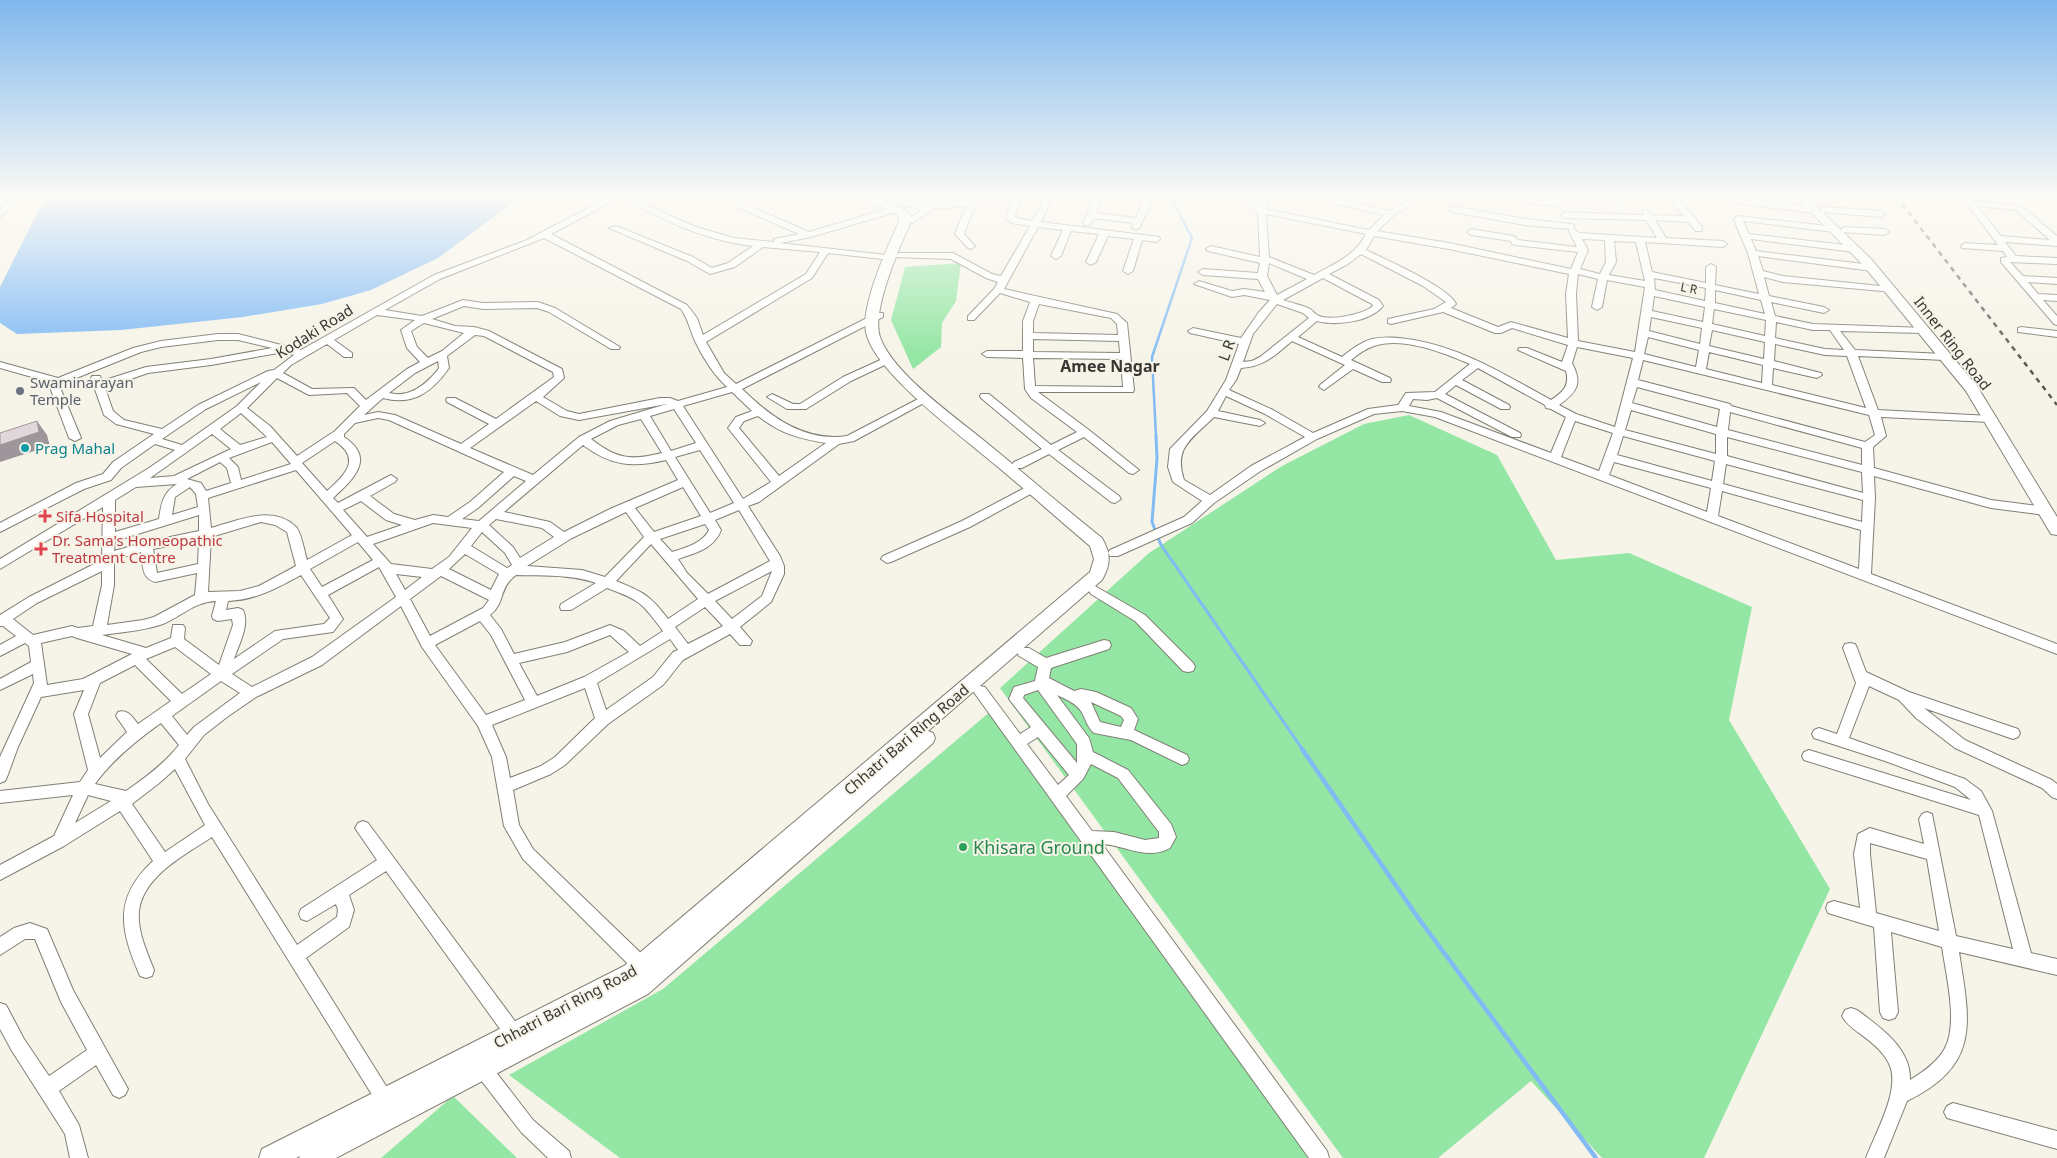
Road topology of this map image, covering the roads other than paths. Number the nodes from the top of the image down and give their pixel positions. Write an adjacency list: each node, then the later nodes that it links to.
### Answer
1 (509, 250): 60 (street, Kodaki Road)
2 (572, 250): 82 (street)
3 (666, 250): 4 (street)
4 (755, 250)
5 (818, 250): 24 (street)
6 (897, 250): 27 (main road)
7 (899, 250): 27 (main road)
8 (1020, 250): 44 (street)
9 (1059, 250): 26 (street)
10 (1097, 250): 32 (street)
11 (1133, 250): 35 (street)
12 (1216, 250): 29 (street)
13 (1264, 250): 29 (street)
14 (1360, 250): 41 (street, L R); 58 (street)
15 (1464, 250): 30 (street, L R)
16 (1515, 250): 30 (street)
17 (1583, 250): 36 (street)
18 (1610, 250): 42 (street)
19 (1642, 250): 39 (street)
20 (1752, 250): 25 (street)
21 (1855, 250): 34 (main road, Inner Ring Road)
22 (1862, 250): 195 (main road, Inner Ring Road)
23 (2007, 250): 28 (street)
24 (825, 251): 27 (street); 82 (street)
25 (1753, 253): 34 (street); 38 (street)
26 (1056, 256)
27 (895, 257): 44 (street); 62 (main road)
28 (2013, 258): 31 (street); 43 (street)
29 (1265, 260): 40 (street); 41 (street)
30 (1516, 260): 36 (street, L R)
31 (2057, 261)
32 (1091, 262)
33 (1712, 267): 47 (street)
34 (1872, 268): 50 (main road, Inner Ring Road)
35 (1128, 271)
36 (1574, 271): 42 (street, L R); 84 (street)
37 (1203, 272): 40 (street)
38 (1759, 273): 50 (street); 51 (street)
39 (1649, 274): 47 (street); 48 (street)
40 (1262, 276): 53 (street)
41 (1318, 276): 53 (street, L R); 64 (street)
42 (1603, 278): 48 (street, L R); 57 (street)
43 (2021, 279): 45 (street); 52 (street)
44 (1003, 280): 49 (street)
45 (2057, 281)
46 (1199, 284): 53 (street)
47 (1712, 286): 51 (street); 56 (street)
48 (1650, 288): 56 (street, L R); 61 (street)
49 (998, 290): 55 (street); 63 (street)
50 (1890, 290): 72 (main road, Inner Ring Road)
51 (1763, 297): 59 (street); 66 (street)
52 (2037, 297): 54 (street); 68 (street)
53 (1273, 298): 64 (street); 83 (street, L R)
54 (2057, 298)
55 (1035, 300): 77 (street); 79 (street)
56 (1710, 305): 66 (street, L R); 69 (street)
57 (1597, 307)
58 (1444, 309): 67 (street); 84 (street)
59 (1824, 310)
60 (373, 312): 65 (street); 80 (street, Kodaki Road)
61 (1647, 313): 69 (street); 75 (street)
62 (876, 317): 98 (main road, Chhatri Bari Ring Road); 117 (street); 168 (main road)
63 (972, 318)
64 (1315, 318): 78 (street)
65 (423, 319): 71 (street); 85 (street); 99 (street)
66 (1771, 319): 70 (street, L R); 81 (street)
67 (1391, 321)
68 (2057, 322)
69 (1708, 326): 81 (street); 86 (street)
70 (1834, 329): 72 (street, L R); 89 (street)
71 (474, 330): 91 (street); 124 (street)
72 (1923, 330): 97 (main road, Inner Ring Road)
73 (2021, 330): 76 (street)
74 (1193, 331): 83 (street)
75 (1643, 333): 86 (street); 96 (street)
76 (2057, 334)
77 (1029, 336): 79 (street); 94 (street)
78 (1291, 337): 100 (street); 104 (street)
79 (1125, 338): 95 (street)
80 (326, 339): 90 (street, Kodaki Road); 93 (street)
81 (1769, 340): 89 (street); 102 (street)
82 (700, 341): 117 (street)
83 (1245, 342): 104 (street, L R)
84 (1573, 343): 96 (street); 106 (street)
85 (615, 347)
86 (1704, 347): 102 (street); 107 (street)
87 (282, 350): 90 (street); 105 (street); 114 (street)
88 (1523, 350): 106 (street)
89 (1851, 352): 97 (street); 137 (street)
90 (302, 354): 108 (street, Kodaki Road)
91 (442, 354): 99 (street); 120 (street)
92 (986, 354): 94 (street)
93 (348, 355)
94 (1028, 355): 95 (street); 118 (street)
95 (1126, 356): 118 (street)
96 (1639, 356): 107 (street); 113 (street)
97 (1945, 357): 140 (main road, Inner Ring Road)
98 (888, 360): 121 (street); 125 (main road, Chhatri Bari Ring Road)
99 (426, 362): 120 (street)
100 (1347, 363): 101 (street); 110 (street); 115 (street)
101 (1477, 363): 112 (street); 130 (street)
102 (1768, 363): 109 (street); 116 (street)
103 (0, 365): 111 (street)
104 (1236, 365): 119 (street, L R)
105 (92, 368): 111 (street); 114 (street)
106 (1570, 369): 130 (street)
107 (1701, 371): 116 (street)
108 (278, 372): 129 (street); 133 (street, Kodaki Road); 150 (street)
109 (1817, 375)
110 (1386, 380)
111 (60, 381): 152 (street)
112 (1456, 381): 123 (street); 132 (street)
113 (1632, 382): 128 (street); 131 (street)
114 (99, 386): 150 (street)
115 (1324, 387)
116 (1767, 387): 137 (street)
117 (735, 389): 127 (street); 135 (street)
118 (1030, 389): 146 (street)
119 (1223, 391): 136 (street, L R); 151 (street)
120 (381, 394): 129 (street)
121 (772, 396)
122 (984, 396): 161 (street)
123 (1438, 396): 134 (street); 149 (street)
124 (536, 397): 127 (street); 142 (street)
125 (926, 399): 155 (street); 183 (main road, Chhatri Bari Ring Road)
126 (451, 400): 142 (street)
127 (678, 405): 138 (street); 156 (street)
128 (1626, 405): 145 (street); 147 (street)
129 (366, 406): 141 (street)
130 (1550, 406): 139 (street)
131 (1726, 406): 147 (street); 157 (street)
132 (1505, 407)
133 (241, 408): 144 (street, Kodaki Road); 153 (street)
134 (1402, 408): 151 (street); 166 (street)
135 (760, 412): 155 (street); 179 (street)
136 (1212, 413): 143 (street); 190 (street, L R)
137 (1875, 413): 140 (street); 157 (street)
138 (643, 414): 154 (street); 162 (street)
139 (1572, 416): 145 (street); 166 (street)
140 (1990, 419): 195 (main road, Inner Ring Road)
141 (353, 420): 148 (street); 158 (street)
142 (497, 424): 158 (street)
143 (1260, 424)
144 (212, 428): 159 (street, Kodaki Road); 160 (street)
145 (1618, 431): 164 (street); 165 (street)
146 (1085, 432): 161 (street); 169 (street)
147 (1722, 432): 165 (street); 170 (street)
148 (338, 434): 167 (street); 186 (street)
149 (1516, 435)
150 (157, 437): 159 (street); 172 (street)
151 (1313, 437): 190 (street)
152 (75, 438)
153 (275, 438): 160 (street); 167 (street)
154 (583, 439): 162 (street); 176 (street)
155 (836, 441): 179 (street)
156 (703, 445): 162 (street); 191 (street)
157 (1867, 446): 170 (street)
158 (462, 448): 171 (street)
159 (183, 449): 182 (street, Kodaki Road)
160 (238, 449): 163 (street)
161 (1049, 449): 168 (street); 189 (street)
162 (668, 455): 177 (street)
163 (222, 457): 175 (street); 180 (street)
164 (1611, 457): 173 (street); 181 (street)
165 (1721, 457): 181 (street); 188 (street)
166 (1554, 459): 173 (street)
167 (297, 463): 180 (street); 186 (street)
168 (1018, 465): 213 (main road)
169 (1133, 470)
170 (1868, 470): 188 (street); 195 (street)
171 (512, 471): 176 (street); 200 (street)
172 (108, 477): 182 (street); 203 (street)
173 (1603, 477): 198 (street)
174 (391, 478): 184 (street)
175 (176, 480): 178 (street); 182 (street)
176 (533, 480): 196 (street)
177 (686, 482): 192 (street); 197 (street)
178 (190, 483): 185 (street); 199 (street)
179 (778, 483): 191 (street)
180 (237, 485): 185 (street)
181 (1717, 485): 198 (street); 204 (street)
182 (128, 486): 187 (street, Kodaki Road)
183 (1032, 488): 215 (street); 310 (main road, Chhatri Bari Ring Road)
184 (361, 495): 193 (street); 201 (street)
185 (203, 496): 194 (street)
186 (326, 497): 193 (street)
187 (109, 498): 207 (street); 218 (street, Kodaki Road)
188 (1869, 498): 204 (street)
189 (1115, 500)
190 (1210, 500): 213 (street)
191 (741, 505): 197 (street); 217 (street)
192 (628, 506): 208 (street); 209 (street)
193 (336, 509): 210 (street)
194 (204, 510): 199 (street); 206 (street)
195 (2051, 511): 205 (main road, Inner Ring Road)
196 (493, 514): 202 (street); 208 (street)
197 (709, 518): 209 (street); 214 (street)
198 (1712, 518): 224 (street)
199 (165, 521): 207 (street)
200 (450, 521): 201 (street); 202 (street)
201 (414, 524): 210 (street)
202 (481, 525): 212 (street); 222 (street)
203 (0, 528)
204 (1868, 528): 224 (street)
205 (2057, 530)
206 (206, 534): 211 (street); 220 (street); 221 (street)
207 (110, 538): 216 (street)
208 (563, 538): 222 (street)
209 (651, 538): 214 (street); 225 (street)
210 (362, 540): 219 (street); 221 (street)
211 (146, 546): 216 (street); 220 (street)
212 (464, 548): 222 (street); 223 (street)
213 (1114, 553): 226 (main road, Chhatri Bari Ring Road)
214 (670, 556): 232 (street)
215 (888, 559)
216 (107, 563): 235 (street); 238 (street)
217 (777, 563): 232 (street); 236 (street)
218 (0, 565)
219 (384, 565): 223 (street); 227 (street); 231 (street)
220 (204, 567): 228 (street)
221 (303, 568): 227 (street); 229 (street)
222 (514, 570): 225 (street); 230 (street)
223 (437, 572): 230 (street); 231 (street)
224 (1865, 576): 245 (street)
225 (607, 582): 233 (street); 237 (street)
226 (1094, 590): 248 (main road, Chhatri Bari Ring Road); 254 (street)
227 (320, 594): 255 (street)
228 (201, 597): 229 (street); 238 (street)
229 (223, 597): 255 (street)
230 (496, 598): 234 (street)
231 (402, 599): 242 (street); 263 (street)
232 (705, 601): 236 (street); 237 (street)
233 (566, 607)
234 (483, 614): 242 (street); 251 (street)
235 (0, 621): 240 (street)
236 (731, 627): 241 (street); 247 (street)
237 (669, 629): 247 (street); 249 (street)
238 (99, 630): 239 (street)
239 (77, 633): 240 (street); 250 (street)
240 (29, 639): 246 (street); 253 (street)
241 (744, 641)
242 (427, 643): 271 (street)
243 (1104, 645): 252 (street)
244 (1850, 648): 256 (street)
245 (2057, 649)
246 (0, 651)
247 (686, 651): 270 (street)
248 (1024, 652): 252 (street); 261 (main road, Chhatri Bari Ring Road)
249 (639, 653): 251 (street); 258 (street)
250 (141, 656): 255 (street); 257 (street); 267 (street)
251 (510, 660): 266 (street)
252 (1044, 664): 259 (street)
253 (38, 665): 260 (street); 262 (street)
254 (1188, 666)
255 (222, 676): 263 (street); 267 (street)
256 (1862, 676): 265 (street); 277 (street)
257 (95, 680): 262 (street); 283 (street)
258 (589, 681): 266 (street); 270 (street)
259 (1042, 682): 264 (street); 272 (street); 280 (street)
260 (0, 685)
261 (980, 691): 278 (street); 318 (main road, Chhatri Bari Ring Road)
262 (37, 692): 285 (street)
263 (250, 693): 279 (street)
264 (1074, 696): 275 (street); 275 (street)
265 (1904, 696): 274 (street); 288 (street)
266 (533, 702): 271 (street)
267 (182, 703): 269 (street)
268 (123, 716): 273 (street)
269 (163, 716): 273 (street); 279 (street)
270 (603, 720): 286 (street)
271 (483, 722): 286 (street)
272 (1041, 728): 278 (street); 284 (street)
273 (136, 733): 283 (street)
274 (2013, 733)
275 (1126, 734): 282 (street)
276 (1819, 734): 277 (street)
277 (1841, 740): 292 (street)
278 (1018, 742): 289 (street)
279 (182, 751): 291 (street); 294 (street)
280 (1086, 755): 284 (street); 296 (street)
281 (1809, 756): 292 (street)
282 (1182, 759)
283 (96, 771): 287 (street)
284 (1078, 775): 289 (street)
285 (0, 777)
286 (504, 787): 310 (street)
287 (84, 788): 290 (street); 291 (street); 297 (street)
288 (2057, 793)
289 (1058, 795): 296 (street)
290 (0, 797)
291 (125, 800): 297 (street); 300 (street)
292 (1985, 811): 309 (street)
293 (1927, 819): 298 (street)
294 (214, 827): 300 (street); 308 (street)
295 (363, 828): 299 (street)
296 (1089, 838): 329 (street)
297 (59, 841): 301 (street)
298 (1933, 854): 305 (street); 306 (street)
299 (388, 861): 302 (street); 316 (street)
300 (164, 862): 312 (street)
301 (0, 873)
302 (339, 893): 304 (street); 308 (street)
303 (1834, 908): 305 (street)
304 (308, 914)
305 (1875, 920): 306 (street); 314 (street)
306 (1950, 942): 309 (street); 321 (street)
307 (0, 947): 317 (street)
308 (296, 956): 322 (street)
309 (2024, 960): 311 (street)
310 (641, 965): 316 (main road, Chhatri Bari Ring Road)
311 (2057, 967)
312 (146, 970)
313 (0, 1011): 319 (street)
314 (1890, 1012)
315 (1851, 1016): 321 (street)
316 (514, 1034): 322 (main road, Chhatri Bari Ring Road)
317 (99, 1052): 319 (street); 320 (street)
318 (483, 1069): 327 (main road, Chhatri Bari Ring Road); 328 (street)
319 (47, 1088): 325 (street)
320 (120, 1090)
321 (1899, 1095): 330 (street)
322 (385, 1100): 326 (main road, Chhatri Bari Ring Road)
323 (1953, 1112): 324 (street)
324 (2057, 1140)
325 (79, 1158)
326 (270, 1158)
327 (311, 1158)
328 (562, 1158)
329 (1320, 1158)
330 (1875, 1158)

